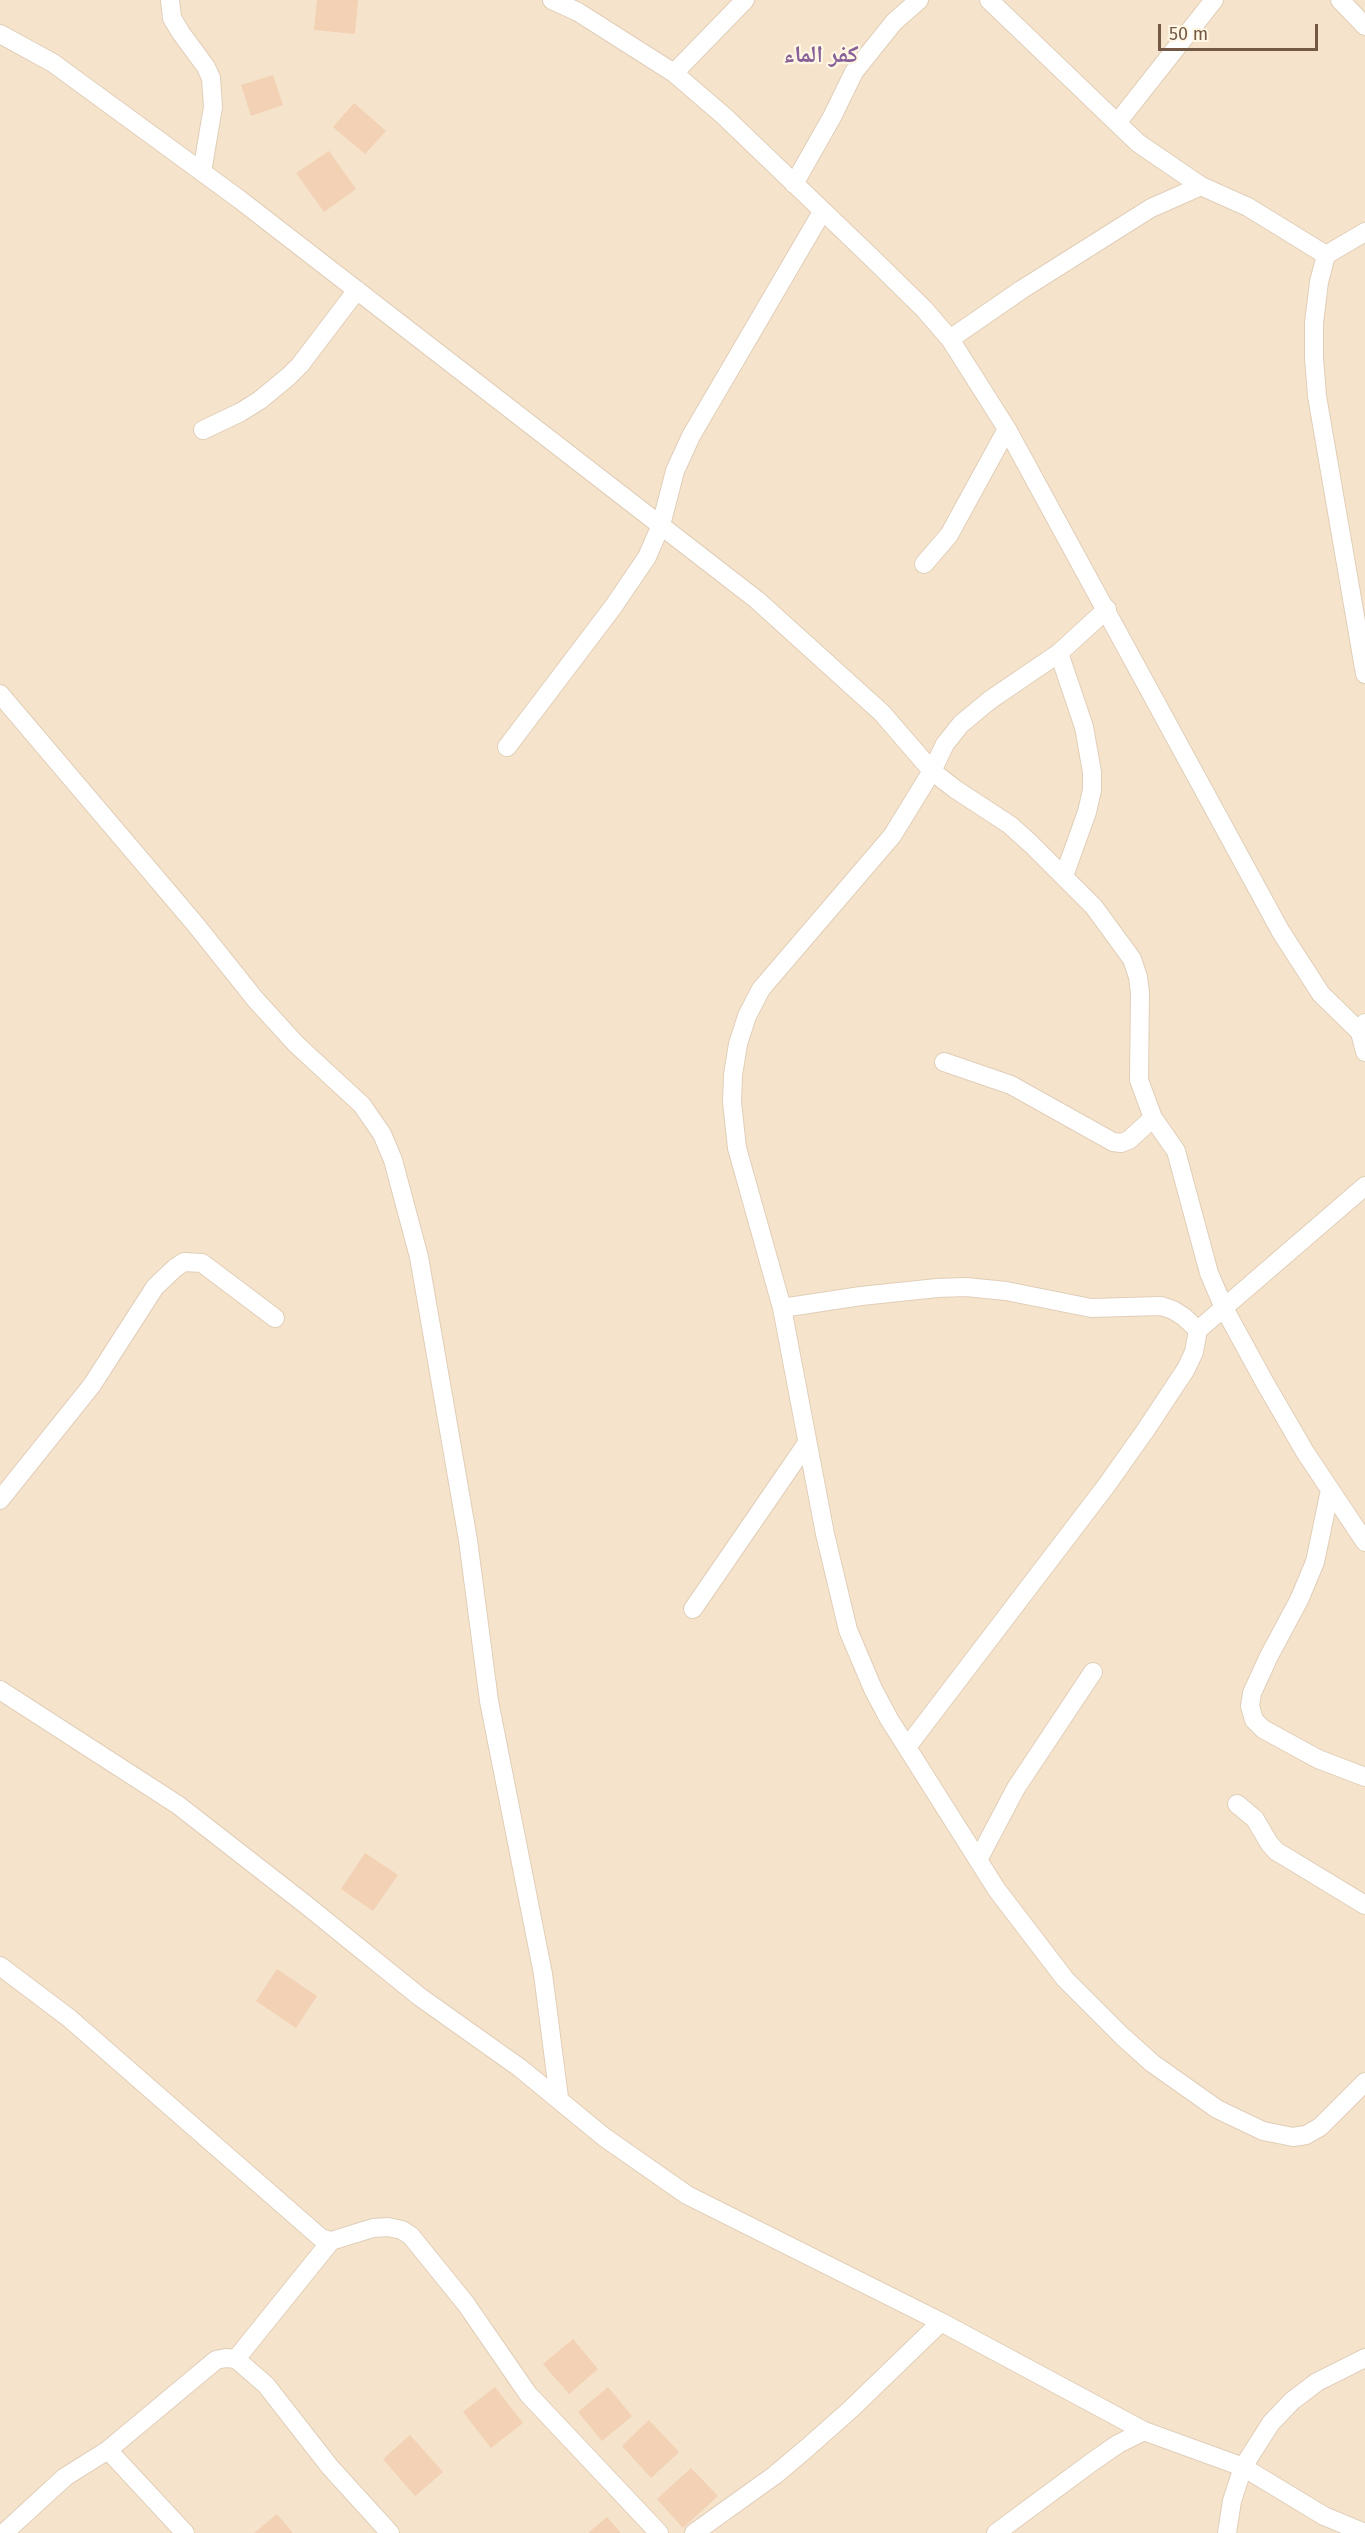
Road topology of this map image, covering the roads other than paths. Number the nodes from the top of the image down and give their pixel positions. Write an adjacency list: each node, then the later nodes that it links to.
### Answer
1 (170, 0): 12 (street)
2 (552, 0): 10 (street)
3 (745, 0): 10 (street)
4 (919, 0): 13 (street)
5 (989, 0): 11 (street)
6 (1214, 0): 11 (street)
7 (1340, 0): 8 (street)
8 (1365, 26)
9 (0, 34): 12 (street)
10 (674, 73): 13 (street)
11 (1117, 123): 14 (street)
12 (202, 172): 18 (street)
13 (794, 184): 15 (street)
14 (1201, 186): 17 (street); 19 (street)
15 (822, 212): 19 (street); 22 (street)
16 (1365, 232): 17 (street)
17 (1326, 255): 26 (street)
18 (357, 290): 20 (street); 22 (street)
19 (950, 339): 21 (street)
20 (203, 429)
21 (1007, 429): 23 (street); 24 (street)
22 (661, 525): 28 (street); 29 (street)
23 (924, 564)
24 (1107, 609): 25 (street); 31 (street)
25 (1059, 653): 29 (street); 30 (street)
26 (1365, 674)
27 (0, 694): 54 (street)
28 (507, 747)
29 (933, 771): 30 (street); 36 (street)
30 (1064, 876): 34 (street)
31 (1362, 1027): 32 (street)
32 (1365, 1052)
33 (944, 1062): 34 (street)
34 (1153, 1118): 37 (street)
35 (1365, 1186): 37 (street)
36 (782, 1308): 39 (street); 40 (street)
37 (1224, 1308): 39 (street); 41 (street)
38 (275, 1318): 42 (street)
39 (1198, 1330): 47 (street)
40 (807, 1443): 44 (street); 47 (street)
41 (1330, 1490): 43 (street); 48 (street)
42 (0, 1500)
43 (1365, 1542)
44 (693, 1609)
45 (1093, 1672): 50 (street)
46 (0, 1690): 54 (street)
47 (907, 1747): 50 (street)
48 (1365, 1777)
49 (1237, 1804): 51 (street)
50 (978, 1860): 53 (street)
51 (1365, 1905)
52 (0, 1966): 55 (street)
53 (1365, 2082)
54 (559, 2098): 56 (street)
55 (331, 2241): 58 (street); 65 (street)
56 (941, 2322): 59 (street); 66 (street)
57 (1365, 2358): 61 (street)
58 (236, 2359): 60 (street); 64 (street)
59 (1144, 2431): 61 (street); 67 (street)
60 (108, 2450): 62 (street); 63 (street)
61 (1243, 2467): 68 (street); 69 (street)
62 (4, 2533)
63 (185, 2533)
64 (390, 2533)
65 (659, 2533)
66 (694, 2533)
67 (996, 2533)
68 (1227, 2533)
69 (1365, 2533)

